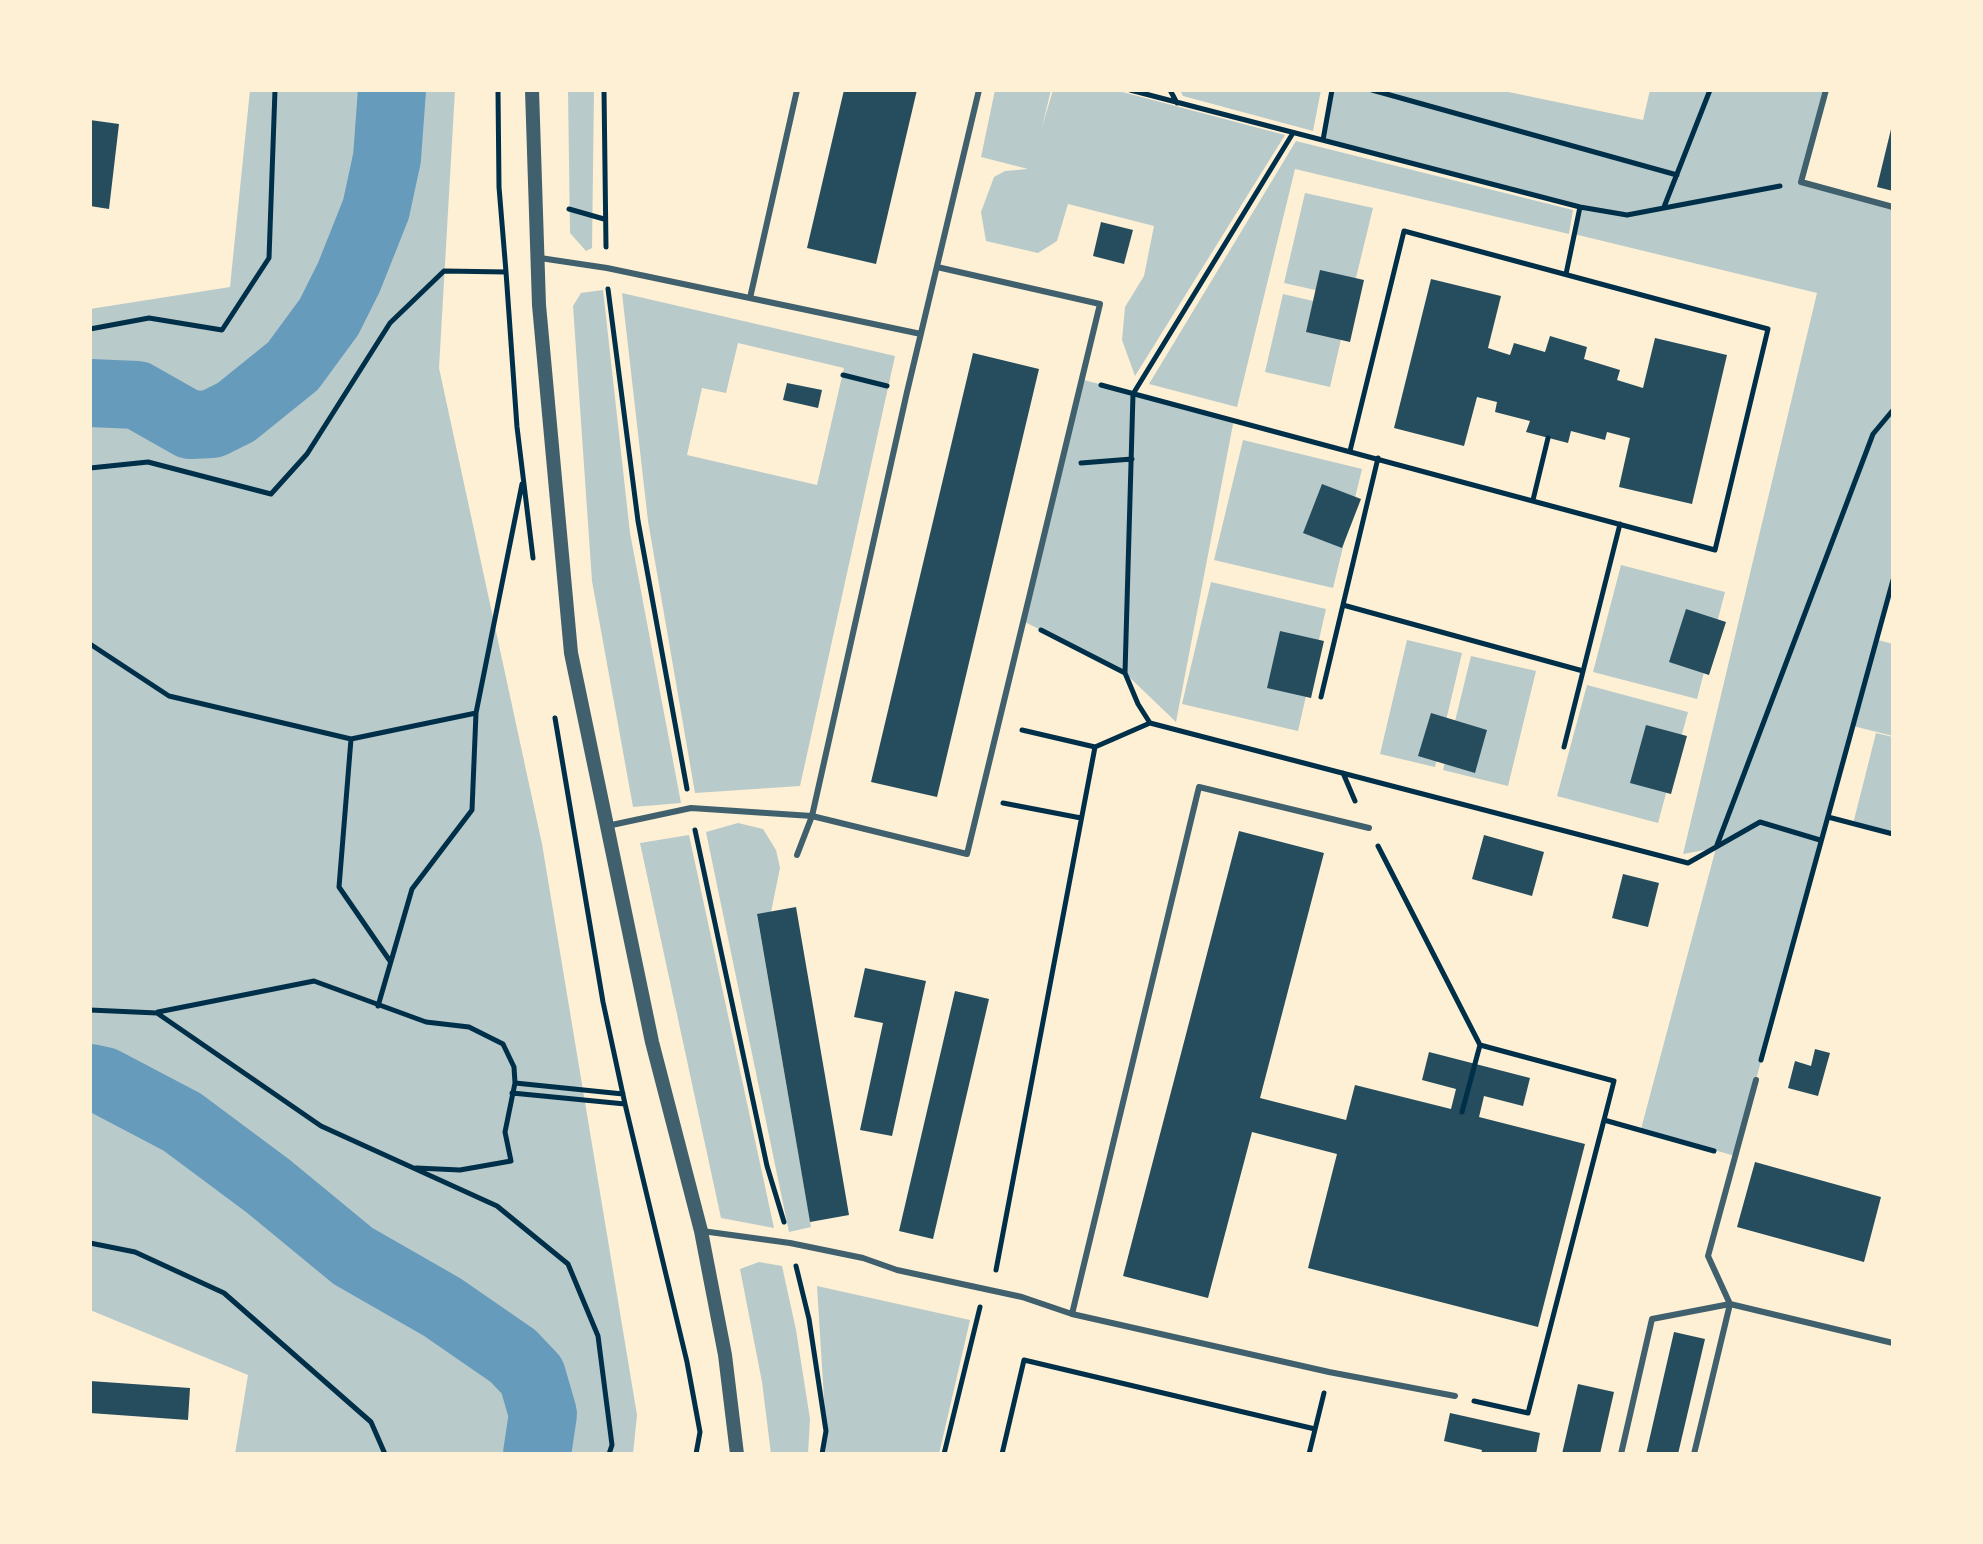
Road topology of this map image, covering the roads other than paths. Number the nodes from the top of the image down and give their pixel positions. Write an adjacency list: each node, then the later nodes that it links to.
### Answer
1 (532, 90): 6 (street)
2 (797, 90): 8 (lane)
3 (979, 90): 7 (lane)
4 (1826, 90): 5 (lane)
5 (1893, 207)
6 (539, 258): 8 (lane); 11 (street)
7 (937, 267): 9 (lane); 10 (lane)
8 (750, 298): 9 (lane)
9 (921, 334): 10 (lane)
10 (812, 816): 11 (lane); 13 (lane)
11 (607, 826): 15 (street)
12 (1369, 828): 17 (lane)
13 (797, 855)
14 (1756, 1080): 16 (lane)
15 (701, 1231): 17 (lane); 20 (street)
16 (1730, 1304): 18 (lane); 21 (lane); 22 (lane)
17 (1072, 1314): 19 (lane)
18 (1893, 1343)
19 (1455, 1396)
20 (737, 1454)
21 (1621, 1454)
22 (1694, 1454)

